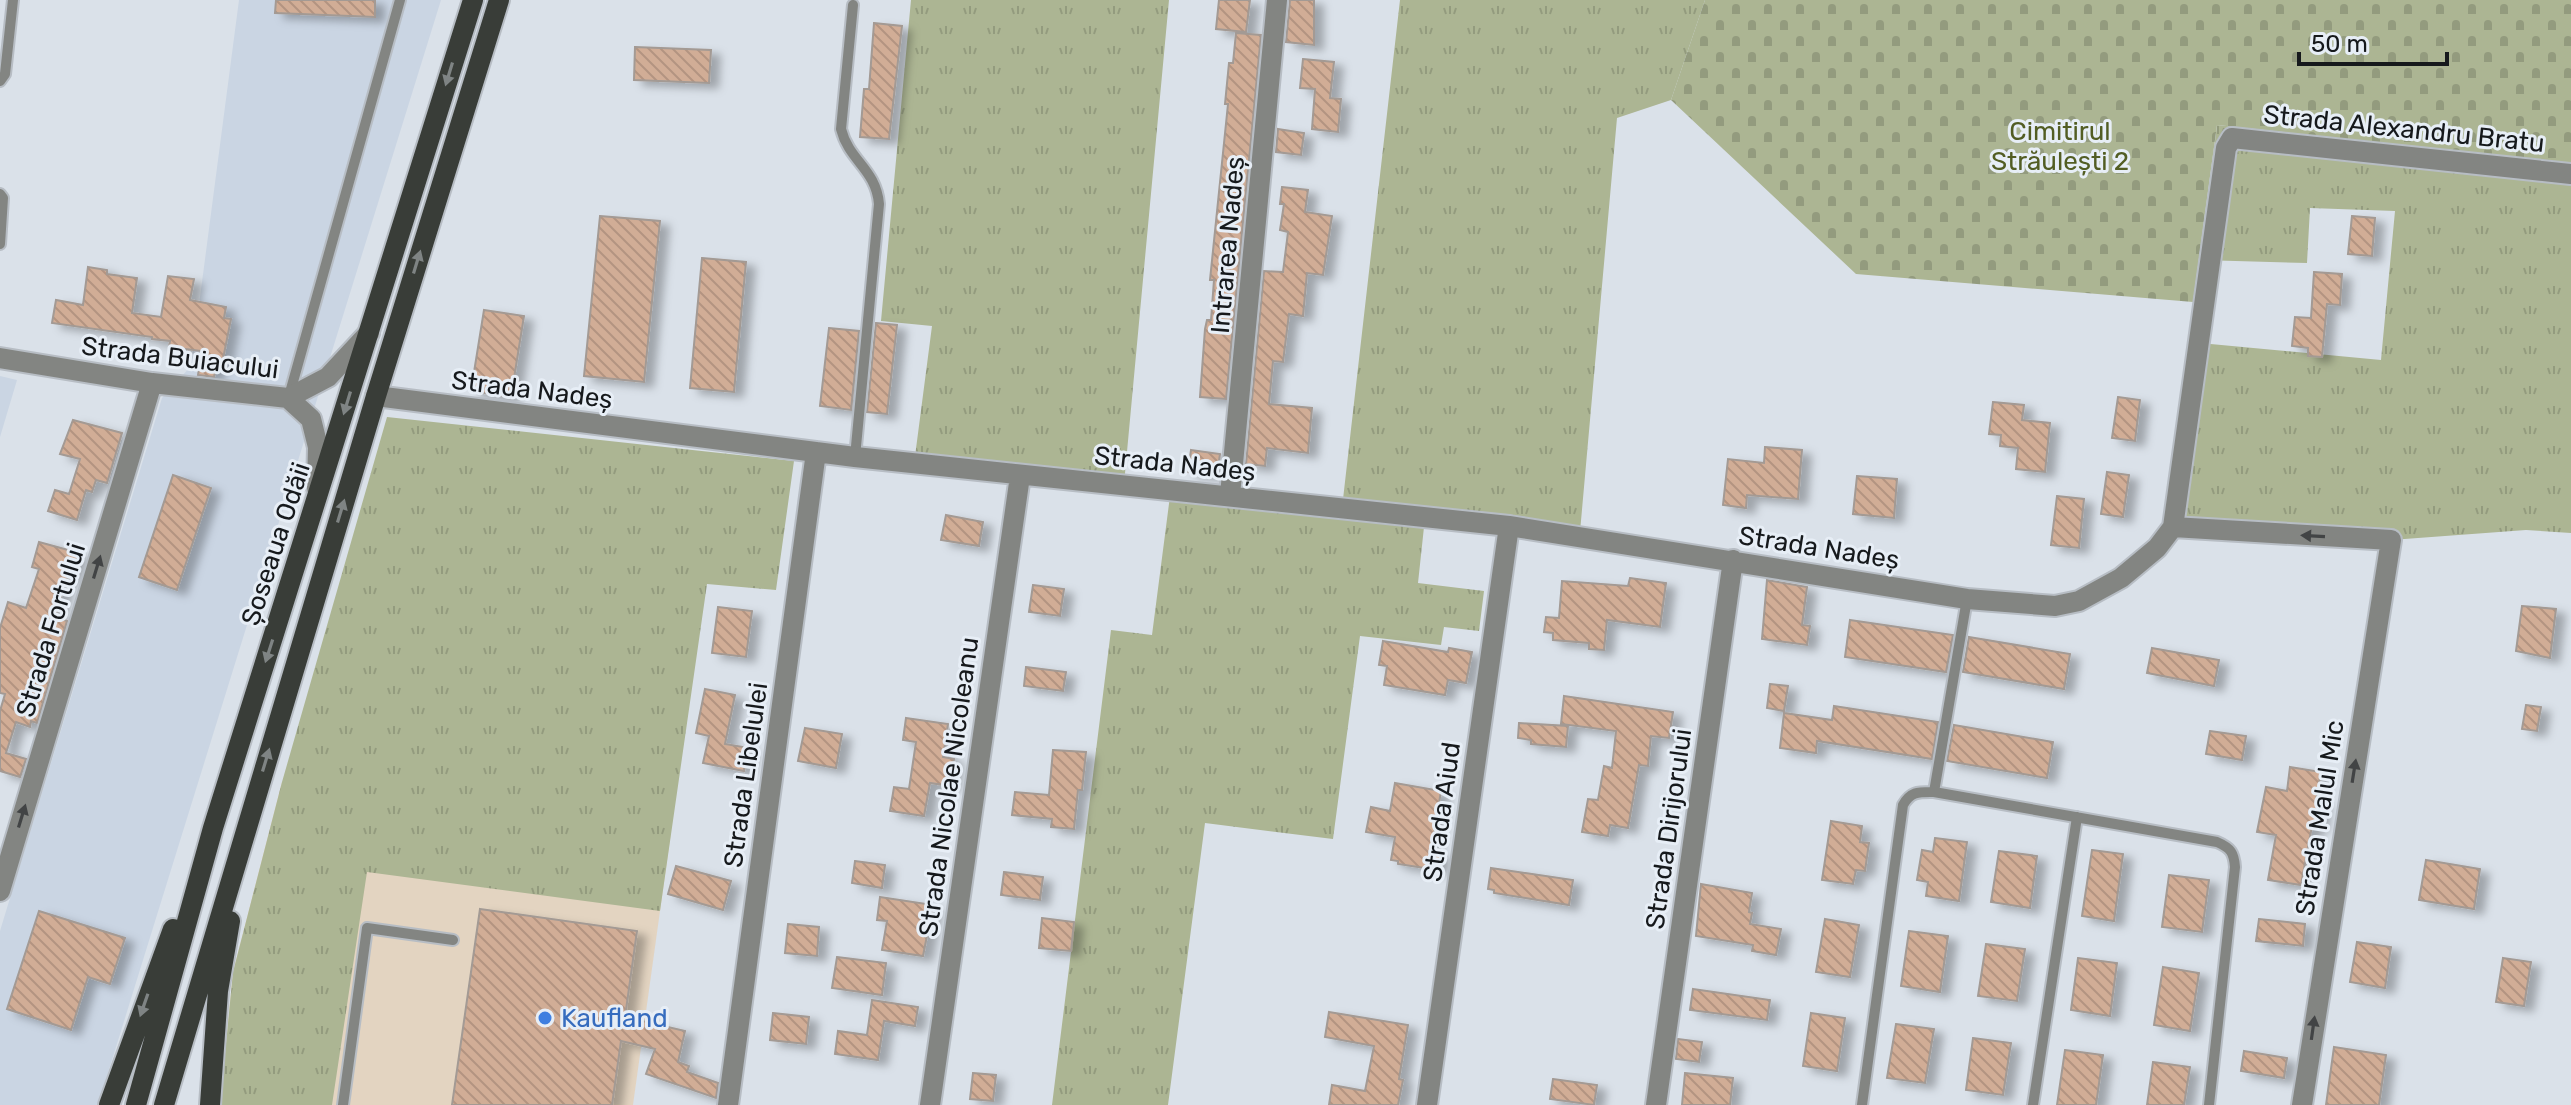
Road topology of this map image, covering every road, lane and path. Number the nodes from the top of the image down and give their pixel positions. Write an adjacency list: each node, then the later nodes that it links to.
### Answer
1 (13, 0): 7 (lane)
2 (400, 0): 15 (lane)
3 (473, 0): 11 (main road, Șoseaua Odăii, one-way to 11)
4 (499, 0): 14 (main road, Șoseaua Odăii, one-way to 4)
5 (1277, 0): 19 (street, Intrarea Nadeș)
6 (853, 5): 17 (lane)
7 (0, 81)
8 (2571, 174): 22 (street, Strada Alexandru Bratu)
9 (0, 194): 10 (lane)
10 (0, 244)
11 (369, 333): 15 (street); 20 (main road, Șoseaua Odăii, one-way to 20)
12 (0, 358): 13 (street, Strada Buiacului)
13 (152, 383): 15 (street, Strada Buiacului); 29 (street, Strada Fortului, one-way to 13)
14 (376, 396): 16 (street, Strada Nadeș); 28 (main road, Șoseaua Odăii, one-way to 14)
15 (288, 398): 20 (street, Strada Buiacului)
16 (816, 452): 17 (street, Strada Nadeș); 36 (street, Strada Libelulei)
17 (855, 457): 18 (street, Strada Nadeș)
18 (1020, 476): 19 (street, Strada Nadeș); 37 (street, Strada Nicolae Nicoleanu)
19 (1230, 495): 21 (street, Strada Nadeș)
20 (316, 503): 27 (main road, Șoseaua Odăii, one-way to 27)
21 (1509, 526): 23 (street, Strada Nadeș); 38 (street, Strada Aiud)
22 (2173, 527): 24 (street, Strada Nadeș); 43 (street, Strada Malul Mic, one-way to 22)
23 (1733, 560): 24 (street, Strada Nadeș); 39 (street, Strada Dirijorului)
24 (1967, 599): 25 (lane)
25 (1934, 792): 26 (lane); 40 (lane)
26 (2077, 817): 41 (lane); 42 (lane)
27 (213, 828): 31 (main road, one-way to 31); 32 (main road, Șoseaua Odăii)
28 (244, 835): 33 (main road, Șoseaua Odăii); 34 (main road)
29 (0, 891)
30 (453, 940): 35 (lane)
31 (109, 1105)
32 (136, 1105)
33 (164, 1105)
34 (210, 1105)
35 (343, 1105)
36 (728, 1105)
37 (930, 1105)
38 (1427, 1105)
39 (1656, 1105)
40 (1862, 1105)
41 (2033, 1105)
42 (2209, 1105)
43 (2302, 1105)

